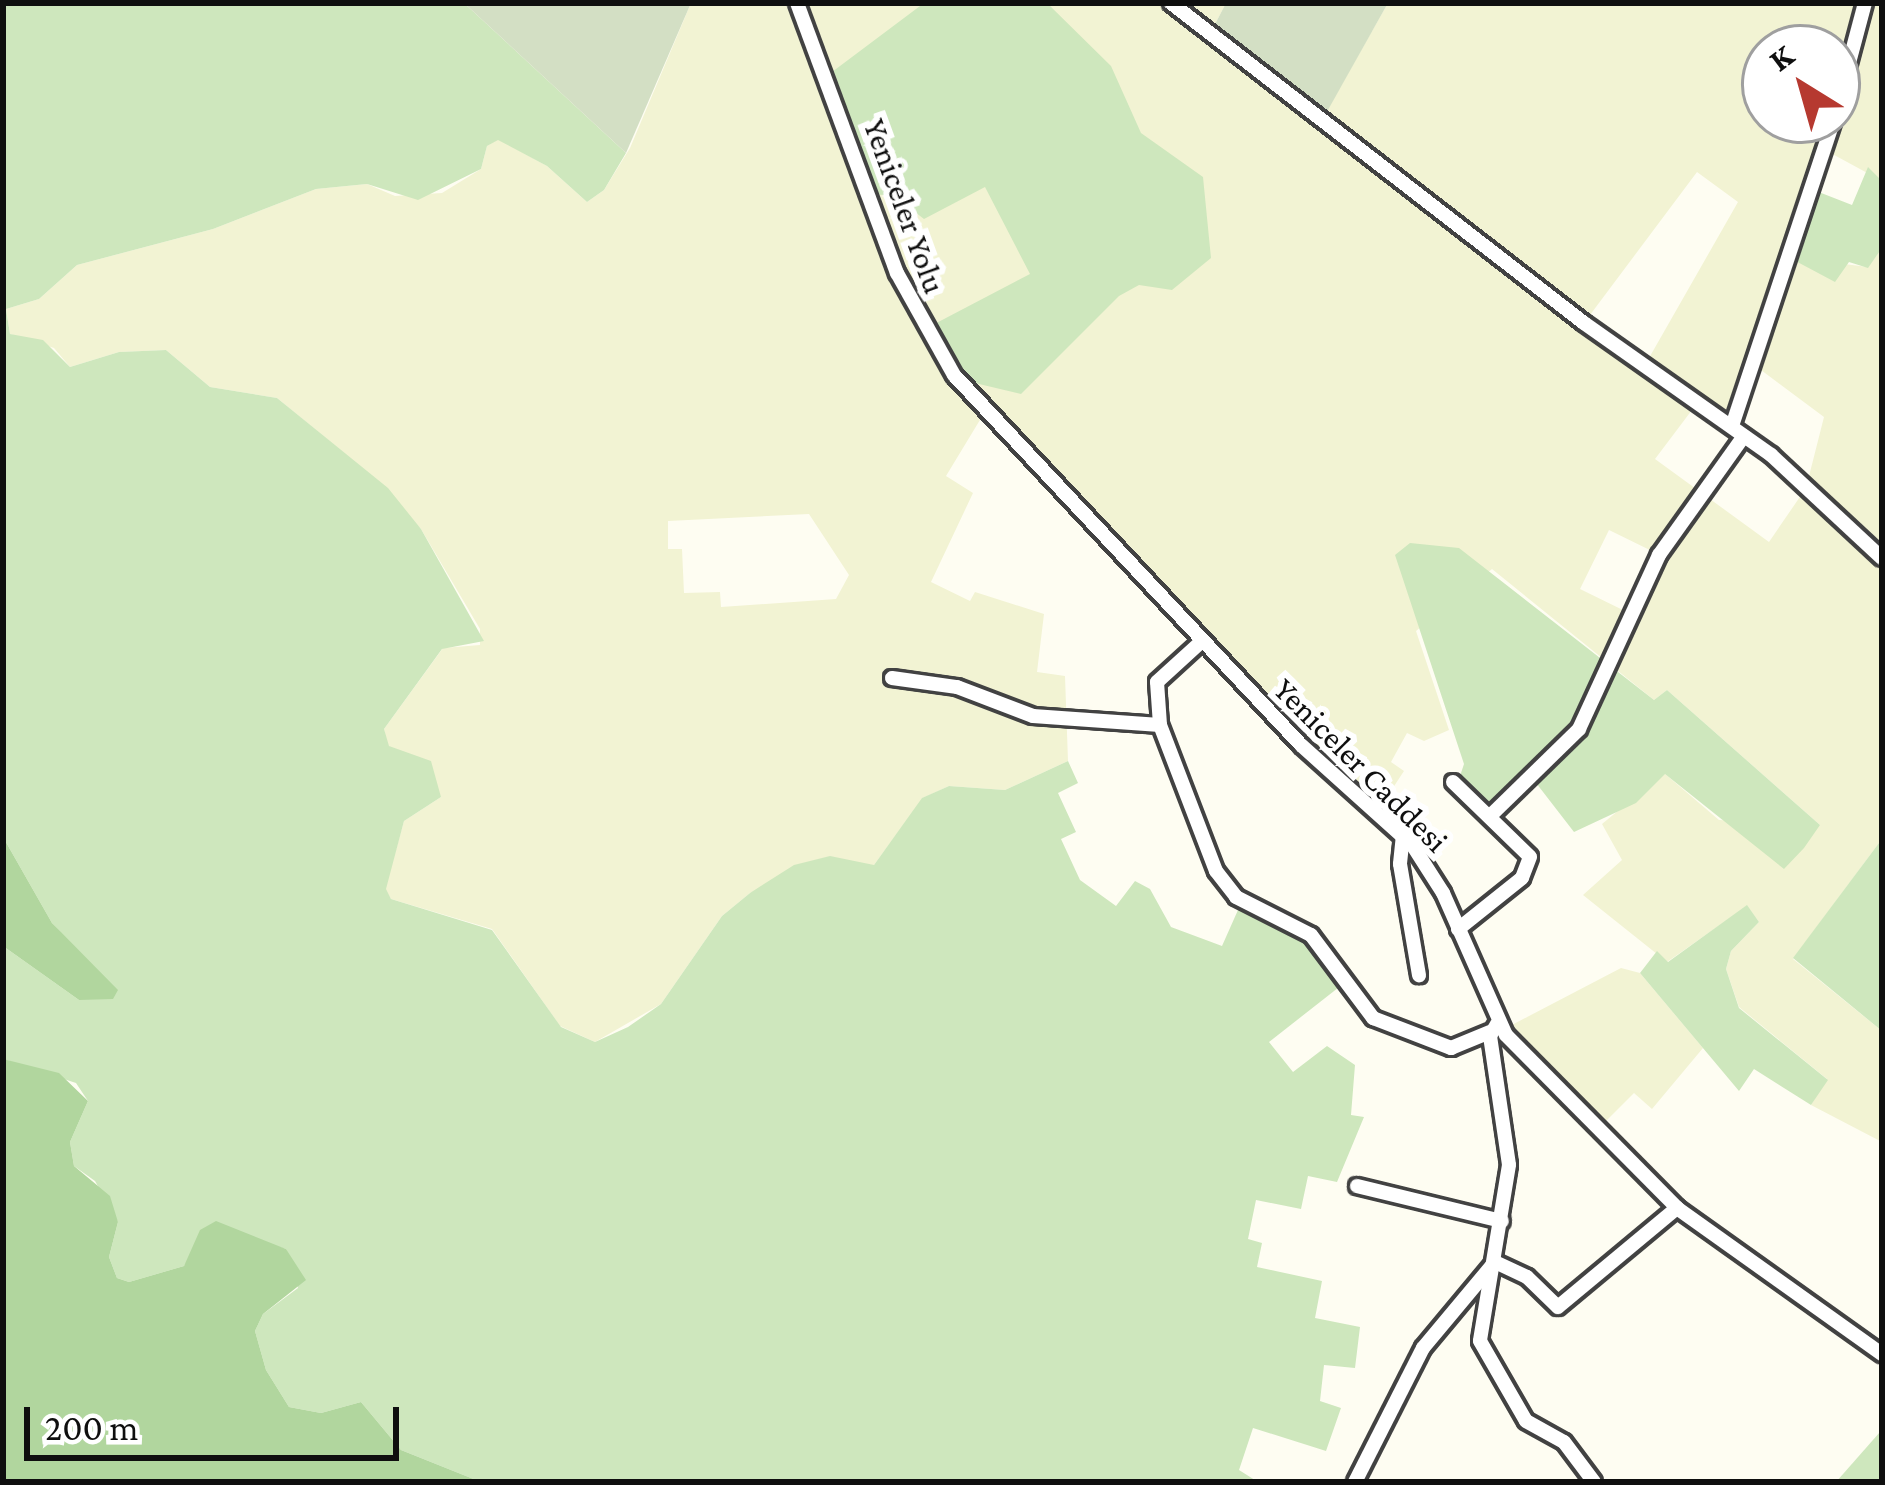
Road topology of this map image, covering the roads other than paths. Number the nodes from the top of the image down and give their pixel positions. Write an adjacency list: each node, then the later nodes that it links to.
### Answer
1 (797, 3): 5 (street, Yeniceler Yolu)
2 (1172, 3): 4 (street)
3 (1827, 144): 4 (street)
4 (1738, 431): 6 (street); 11 (street)
5 (1038, 465): 7 (street, Yeniceler Caddesi)
6 (1882, 558)
7 (1202, 641): 9 (street); 12 (street, Yeniceler Caddesi)
8 (892, 678): 9 (street)
9 (1160, 725): 15 (street)
10 (1454, 782): 11 (street)
11 (1491, 815): 13 (street)
12 (1403, 835): 13 (street, Yeniceler Caddesi); 14 (street)
13 (1458, 929): 15 (street, Yeniceler Caddesi)
14 (1419, 976)
15 (1494, 1028): 17 (street, Yeniceler Caddesi); 18 (street)
16 (1357, 1186): 18 (street)
17 (1677, 1208): 19 (street); 20 (street, Yeniceler Caddesi)
18 (1502, 1221): 19 (street)
19 (1495, 1262): 21 (street); 22 (street)
20 (1882, 1354)
21 (1355, 1482)
22 (1594, 1482)

